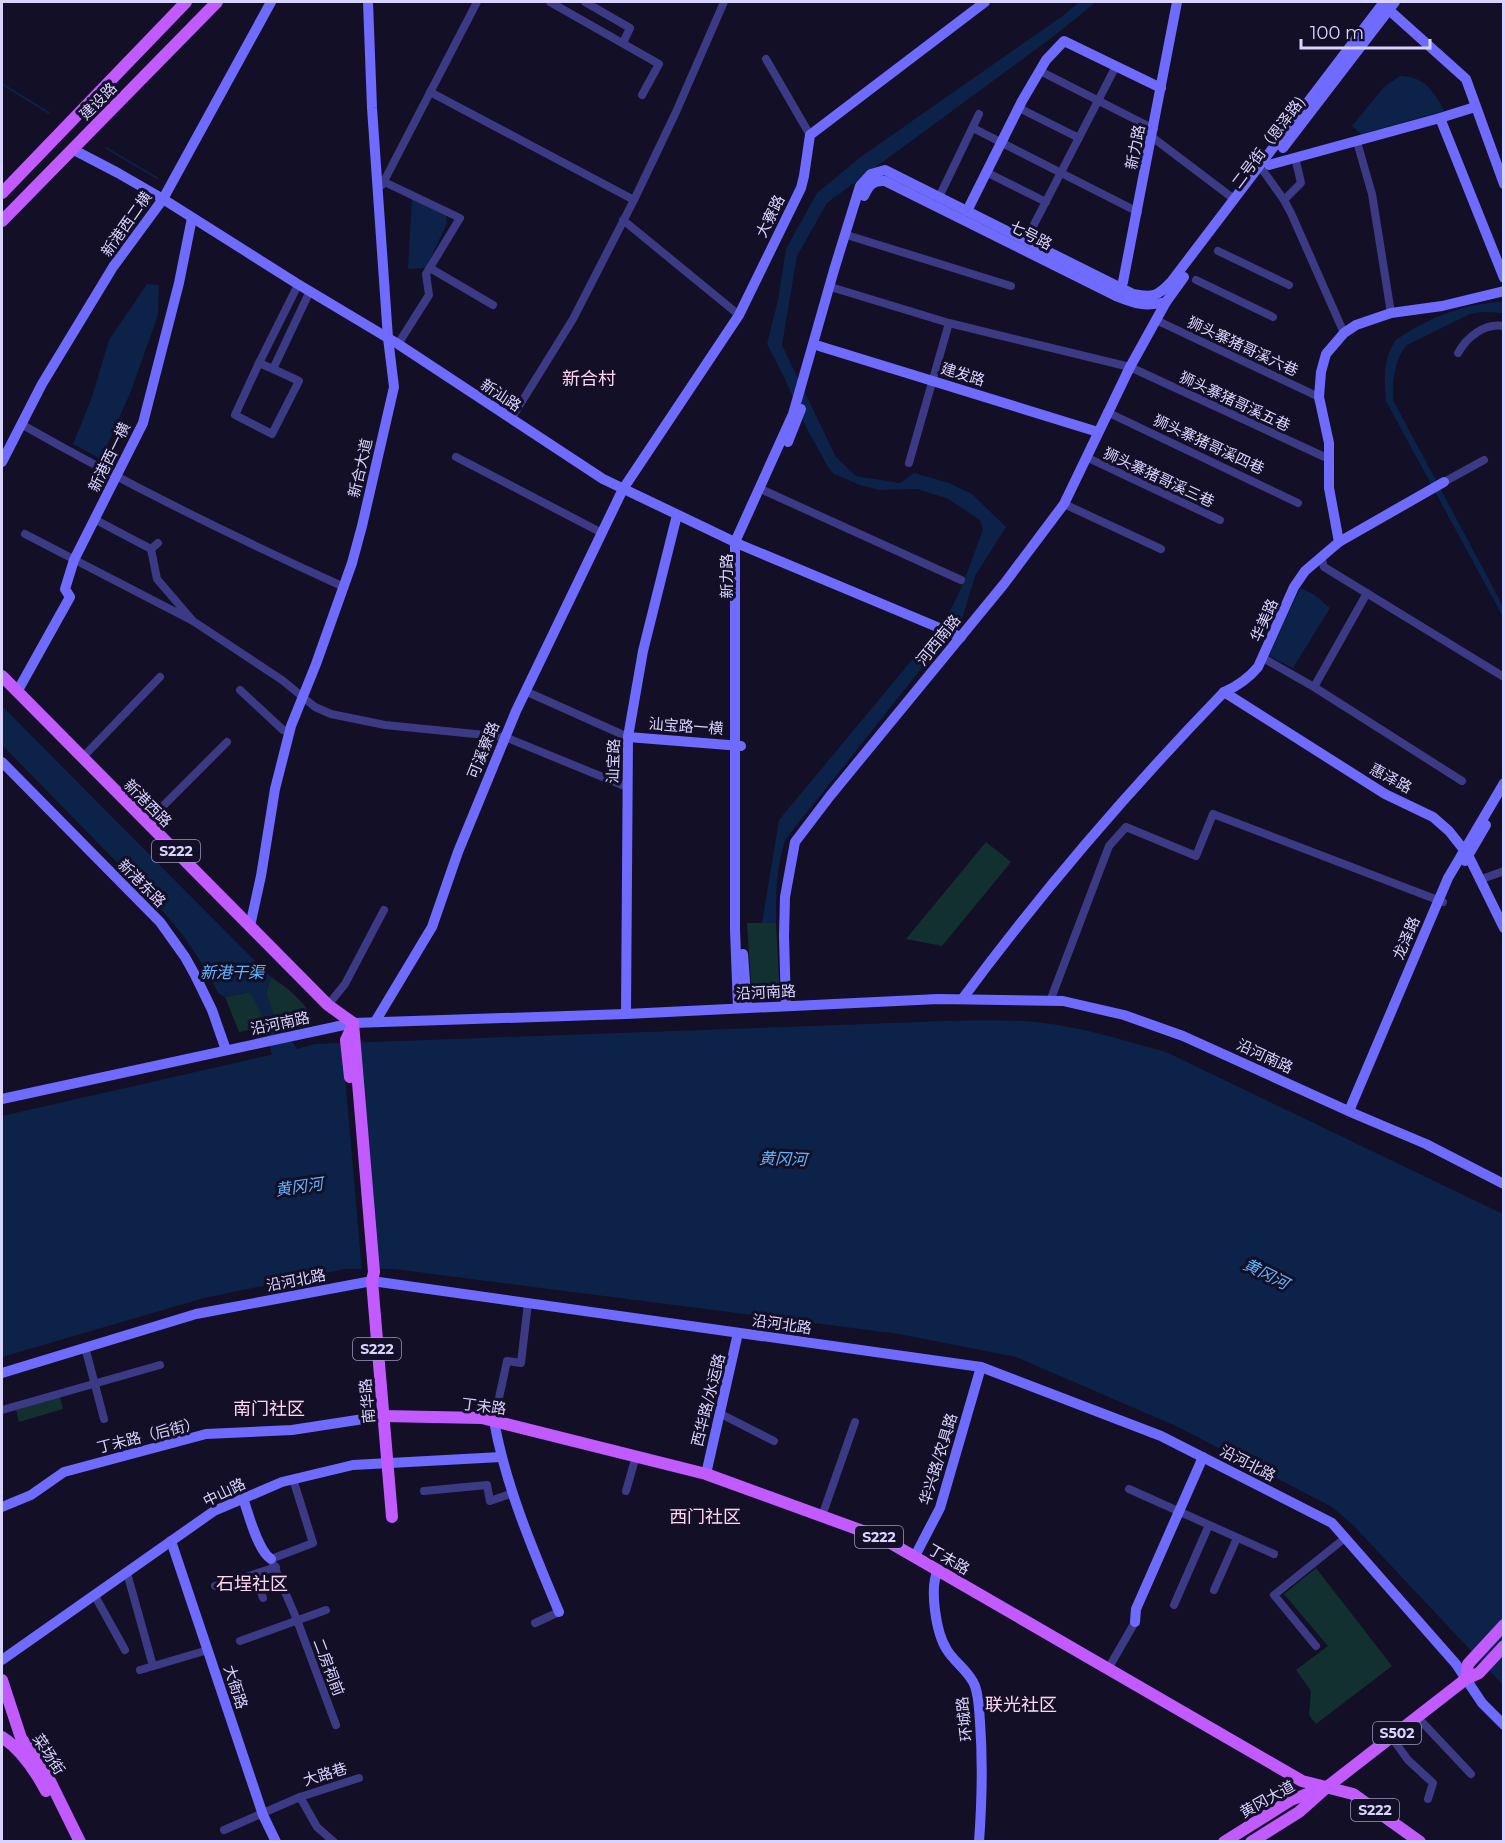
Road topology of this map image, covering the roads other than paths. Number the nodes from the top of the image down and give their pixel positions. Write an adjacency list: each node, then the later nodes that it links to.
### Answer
1 (186, 2): 26 (main road, 建设路)
2 (217, 2): 31 (main road, 建设路)
3 (271, 2): 41 (street, 新港西二横)
4 (368, 2): 37 (street, 新合大道)
5 (477, 2): 17 (street)
6 (550, 2): 12 (street)
7 (585, 2): 12 (street)
8 (724, 2): 43 (street)
9 (985, 2): 27 (street)
10 (1177, 2): 16 (street, 新力路)
11 (1389, 4): 20 (street); 33 (street, 二号街（恩泽路))
12 (623, 43): 18 (street)
13 (766, 59): 27 (street)
14 (1116, 66): 15 (street); 16 (street); 19 (street)
15 (1040, 71): 19 (street); 21 (street)
16 (1161, 88): 25 (street, 新力路)
17 (430, 92): 37 (street); 43 (street)
18 (642, 95)
19 (1098, 101): 25 (street); 28 (street)
20 (1475, 107): 23 (street); 38 (street)
21 (1019, 108): 28 (street); 29 (street)
22 (979, 114): 24 (street)
23 (1440, 118): 30 (street); 56 (street)
24 (973, 128): 29 (street); 40 (street)
25 (1153, 133): 42 (street); 48 (street, 新力路)
26 (58, 135): 31 (main road); 39 (main road, 建设路)
27 (810, 135): 68 (street, 大寮路)
28 (1079, 138): 35 (street)
29 (1002, 142): 34 (street); 35 (street)
30 (1357, 142): 32 (street); 67 (street)
31 (72, 149): 41 (street, 新汕路); 51 (main road, 建设路)
32 (1295, 157): 33 (street); 45 (street)
33 (1270, 161): 42 (street, 二号街（恩泽路)); 45 (street); 65 (street, 二号街（恩泽路))
34 (986, 172): 46 (street); 47 (street)
35 (1061, 173): 46 (street); 48 (street)
36 (885, 176): 40 (street, 七号路); 44 (street, 新力路); 64 (street, 七号路)
37 (381, 180): 55 (street); 74 (street, 新合大道)
38 (1503, 184)
39 (2, 193)
40 (939, 197): 47 (street, 七号路)
41 (163, 199): 49 (street, 新汕路); 87 (street, 新港西二横)
42 (1234, 199): 65 (street, 二号街（恩泽路))
43 (634, 200): 50 (street)
44 (859, 200): 52 (street, 新力路); 82 (street)
45 (1284, 200): 73 (street)
46 (1046, 202): 53 (street)
47 (967, 211): 53 (street, 七号路)
48 (1138, 212): 64 (street, 新力路)
49 (192, 218): 58 (street, 新汕路); 95 (street, 新港西一横)
50 (623, 220): 68 (street); 86 (street)
51 (2, 221)
52 (850, 236): 60 (street); 61 (street, 新力路)
53 (1026, 240): 64 (street, 七号路)
54 (1218, 251): 59 (street)
55 (430, 268): 66 (street); 75 (street)
56 (1503, 278)
57 (1196, 280): 69 (street)
58 (298, 285): 62 (street, 新汕路); 78 (street)
59 (1289, 285)
60 (1011, 286)
61 (834, 288): 71 (street, 狮头寨猪哥溪五巷); 76 (street, 新力路)
62 (310, 291): 74 (street, 新汕路); 80 (street)
63 (1503, 291): 67 (street)
64 (1119, 292): 65 (street, 七号路)
65 (1163, 298): 70 (street, 河西南路)
66 (493, 305)
67 (1391, 314): 73 (street)
68 (739, 315): 97 (street, 大寮路)
69 (1274, 317)
70 (1156, 320): 79 (street, 河西南路); 83 (street, 狮头寨猪哥溪六巷)
71 (949, 323): 79 (street, 狮头寨猪哥溪五巷); 81 (street)
72 (1503, 326): 77 (street)
73 (1344, 333): 83 (street)
74 (388, 338): 75 (street, 新汕路); 112 (street, 新合大道)
75 (398, 344): 86 (street, 新汕路)
76 (819, 346): 81 (street, 建发路); 82 (street, 新力路)
77 (1458, 353)
78 (259, 363): 80 (street); 80 (street)
79 (1130, 367): 84 (street, 河西南路); 91 (street, 狮头寨猪哥溪五巷)
80 (273, 369)
81 (933, 380): 88 (street, 建发路); 94 (street)
82 (806, 382): 85 (street, 新力路)
83 (1319, 397): 91 (street)
84 (1107, 412): 88 (street, 河西南路); 99 (street, 狮头寨猪哥溪四巷)
85 (795, 418): 98 (street, 新力路); 107 (street)
86 (511, 419): 97 (street, 新汕路)
87 (21, 424): 93 (street, 新港西二横); 95 (street)
88 (1098, 432): 89 (street, 河西南路)
89 (1086, 457): 100 (street, 河西南路); 103 (street, 狮头寨猪哥溪三巷)
90 (456, 458): 104 (street)
91 (1329, 459): 106 (street)
92 (1484, 460): 96 (street)
93 (2, 462)
94 (909, 464)
95 (116, 478): 102 (street, 新港西一横); 112 (street)
96 (1444, 482): 106 (street, 华美路)
97 (623, 489): 101 (street, 新汕路); 104 (street, 可溪寮路)
98 (765, 491): 107 (street, 新力路); 111 (street)
99 (1298, 503)
100 (1064, 504): 108 (street); 115 (street, 河西南路)
101 (677, 515): 107 (street, 新汕路); 128 (street, 汕宝路)
102 (94, 519): 110 (street, 新港西一横); 114 (street)
103 (1220, 520)
104 (602, 532): 122 (street, 可溪寮路)
105 (25, 534): 110 (street)
106 (1340, 542): 109 (street, 华美路)
107 (738, 544): 115 (street, 新汕路); 130 (street, 新力路)
108 (1161, 549)
109 (1321, 557): 113 (street); 116 (street, 华美路)
110 (74, 560): 114 (street); 123 (street, 新港西一横)
111 (961, 580)
112 (344, 587): 125 (street, 新合大道)
113 (1367, 593): 119 (street); 120 (street)
114 (193, 621): 125 (street)
115 (960, 637): 148 (street, 河西南路)
116 (1263, 658): 120 (street); 124 (street, 华美路)
117 (2, 676): 123 (main road, 新港西路 / S222)
118 (160, 677): 131 (street)
119 (1503, 677)
120 (1314, 687): 133 (street)
121 (240, 690): 126 (street)
122 (525, 691): 127 (street, 可溪寮路); 128 (street)
123 (17, 692): 131 (main road, 新港西路 / S222)
124 (1224, 692): 138 (street, 惠泽路); 145 (street, 华美路)
125 (302, 696): 126 (street, 新合大道); 127 (street)
126 (289, 731): 143 (street, 新合大道)
127 (505, 737): 135 (street); 151 (street, 可溪寮路)
128 (628, 737): 130 (street, 汕宝路一横); 135 (street, 汕宝路)
129 (227, 741): 137 (street)
130 (738, 746): 149 (street, 新力路)
131 (82, 758): 137 (main road, 新港西路 / S222)
132 (2, 762): 153 (street, 新港东路)
133 (1462, 781)
134 (1503, 783): 138 (street, 龙泽路)
135 (627, 787): 150 (street, 汕宝路)
136 (1503, 795): 138 (street, 龙泽路)
137 (147, 822): 143 (main road, 新港西路 / S222)
138 (1466, 852): 140 (street, 惠泽路); 141 (street, 龙泽路)
139 (1503, 871): 140 (street)
140 (1479, 880): 144 (street, 惠泽路)
141 (1441, 901): 146 (street); 155 (street, 龙泽路)
142 (384, 910): 147 (street)
143 (250, 926): 147 (main road, 新港西路 / S222)
144 (1503, 928)
145 (963, 998): 146 (street, 沿河南路); 148 (street, 沿河南路)
146 (1050, 1001): 155 (street, 沿河南路)
147 (328, 1005): 152 (main road, 新港西路 / S222)
148 (786, 1006): 149 (street, 沿河南路)
149 (742, 1008): 150 (street, 沿河南路)
150 (626, 1014): 151 (street, 沿河南路)
151 (375, 1022): 152 (street, 沿河南路)
152 (353, 1023): 153 (street, 沿河南路); 157 (main road, S222)
153 (226, 1050): 154 (street, 沿河南路)
154 (2, 1098)
155 (1352, 1113): 156 (street, 沿河南路)
156 (1503, 1184)
157 (372, 1281): 158 (street, 沿河北路); 160 (street, 沿河北路); 167 (main road, 南华路 / S222)
158 (528, 1303): 159 (street, 沿河北路); 169 (street)
159 (738, 1333): 162 (street, 沿河北路); 166 (street, 西华路/水运路)
160 (85, 1347): 163 (street, 沿河北路); 164 (street)
161 (160, 1365): 164 (street)
162 (981, 1367): 174 (street, 沿河北路); 192 (street, 华兴路/农具路)
163 (2, 1373)
164 (95, 1383): 165 (street); 168 (street)
165 (2, 1410)
166 (719, 1413): 171 (street); 176 (street, 西华路/水运路)
167 (383, 1416): 169 (main road, 丁未路 / S222); 175 (main road, 南华路 / S222); 183 (street, 丁未路（后街）)
168 (104, 1419)
169 (494, 1420): 172 (main road, 丁未路 / S222); 173 (street)
170 (855, 1422): 185 (street)
171 (774, 1441)
172 (636, 1456): 176 (main road, 丁未路 / S222); 180 (street)
173 (501, 1457): 175 (street, 中山路); 181 (street)
174 (1203, 1457): 184 (street); 189 (street, 沿河北路)
175 (387, 1463): 177 (street, 中山路); 186 (main road, 南华路 / S222)
176 (706, 1474): 185 (main road, 丁未路 / S222)
177 (293, 1479): 182 (street, 中山路); 193 (street)
178 (1129, 1489): 184 (street)
179 (424, 1491): 181 (street)
180 (626, 1491)
181 (513, 1493): 203 (street)
182 (243, 1498): 190 (street, 中山路); 193 (street)
183 (2, 1507)
184 (1179, 1512): 187 (street); 205 (street)
185 (822, 1516): 192 (main road, 丁未路 / S222)
186 (392, 1517)
187 (1209, 1525): 188 (street); 201 (street)
188 (1238, 1538): 191 (street); 198 (street)
189 (1345, 1538): 209 (street); 217 (street, 沿河北路)
190 (171, 1541): 195 (street, 中山路); 212 (street, 大衙路)
191 (1274, 1554)
192 (915, 1556): 194 (main road, 丁未路 / S222)
193 (273, 1563): 196 (street); 204 (street, 二房祠前)
194 (938, 1570): 215 (main road, 丁未路 / S222); 235 (street, 环城路)
195 (127, 1572): 199 (street, 中山路); 214 (street)
196 (255, 1574): 197 (street); 200 (street)
197 (215, 1586)
198 (1214, 1590)
199 (95, 1596): 211 (street); 213 (street, 中山路)
200 (263, 1598)
201 (1174, 1605)
202 (326, 1610): 204 (street)
203 (559, 1612): 206 (street)
204 (297, 1620): 208 (street); 220 (street, 二房祠前)
205 (1135, 1622): 215 (street)
206 (535, 1623)
207 (1503, 1625): 217 (main road)
208 (240, 1641)
209 (1316, 1646)
210 (1503, 1646): 217 (main road, 黄冈大道 / S502)
211 (125, 1650)
212 (208, 1650): 214 (street); 229 (street, 大衙路)
213 (2, 1660)
214 (153, 1666): 216 (street)
215 (1108, 1669): 226 (main road, 丁未路 / S222)
216 (140, 1670)
217 (1466, 1679): 221 (street, 沿河北路); 226 (main road, 黄冈大道 / S502)
218 (2, 1680): 232 (main road, 菜场街)
219 (1422, 1722): 224 (street)
220 (336, 1725)
221 (1503, 1725)
222 (2, 1737): 231 (main road, 菜场街)
223 (1395, 1742): 228 (street)
224 (1471, 1774)
225 (359, 1778): 227 (street, 大路巷)
226 (1327, 1787): 236 (main road, 黄冈大道 / S502); 237 (main road, 黄冈大道 / S502); 238 (main road, S222)
227 (300, 1797): 229 (street, 大路巷); 234 (street)
228 (1428, 1799)
229 (263, 1815): 230 (street, 大路巷); 233 (street, 大衙路)
230 (224, 1830)
231 (71, 1842)
232 (80, 1842)
233 (276, 1842)
234 (334, 1842)
235 (979, 1842)
236 (1224, 1842)
237 (1251, 1842)
238 (1420, 1842)

